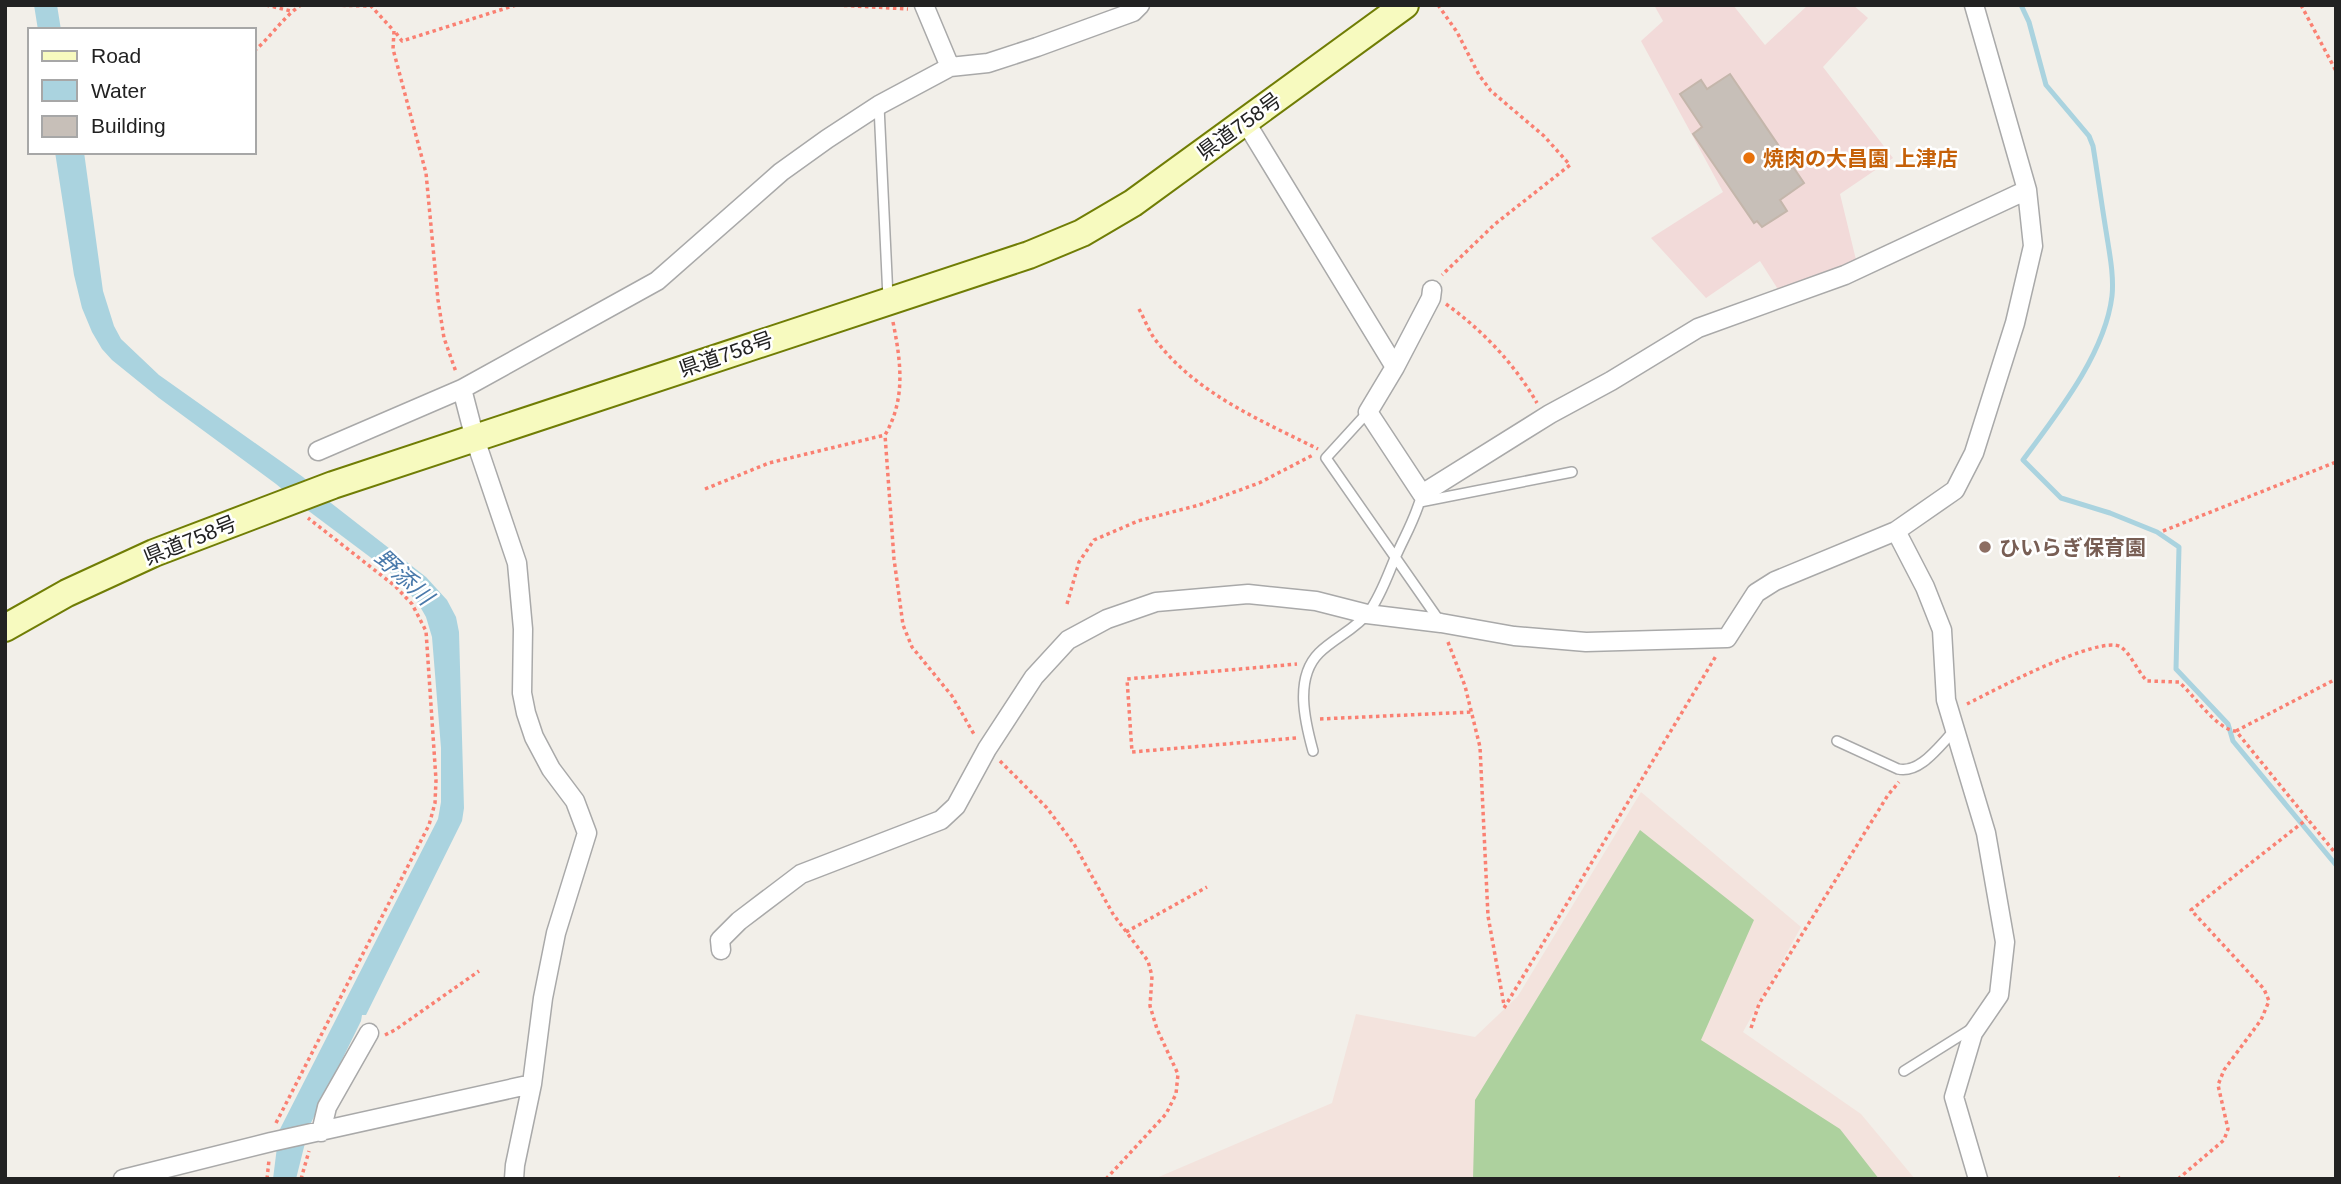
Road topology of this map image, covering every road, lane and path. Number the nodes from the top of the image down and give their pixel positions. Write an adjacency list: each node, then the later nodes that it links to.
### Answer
1 (266, 5): 12 (path)
2 (302, 5): 12 (path)
3 (328, 5): 13 (path)
4 (516, 5): 13 (path)
5 (837, 5): 11 (path)
6 (1140, 5): 15 (street)
7 (1404, 5): 18 (main road, 県道758号)
8 (1438, 5): 20 (path)
9 (1974, 5): 19 (street)
10 (2301, 5): 16 (path)
11 (926, 10): 15 (street)
12 (292, 11): 14 (path)
13 (394, 31): 24 (path)
14 (256, 49)
15 (950, 67): 17 (street)
16 (2336, 71)
17 (879, 105): 21 (lane); 24 (street)
18 (1245, 121): 21 (main road, 県道758号); 23 (street)
19 (2027, 190): 26 (street); 35 (street)
20 (1431, 294): 23 (street); 26 (path)
21 (888, 300): 27 (path); 28 (main road, 県道758号)
22 (1139, 309): 38 (path)
23 (1395, 367): 25 (street)
24 (462, 389): 28 (street); 29 (street)
25 (1368, 412): 33 (street); 37 (lane)
26 (1544, 417): 33 (street)
27 (885, 435): 32 (path); 52 (path)
28 (475, 439): 41 (main road, 県道758号); 65 (street)
29 (318, 451)
30 (2336, 462): 36 (path)
31 (1572, 472): 33 (lane)
32 (705, 489)
33 (1421, 498): 37 (lane)
34 (306, 516): 67 (path)
35 (1896, 531): 42 (street); 46 (street)
36 (2163, 531)
37 (1396, 556): 39 (lane); 40 (lane)
38 (1067, 604)
39 (1367, 614): 40 (street); 43 (lane); 52 (street)
40 (1441, 623): 42 (street); 45 (path)
41 (5, 628)
42 (1727, 638): 45 (path)
43 (1314, 662): 47 (lane); 50 (path)
44 (2336, 679): 49 (path)
45 (1472, 712): 47 (path)
46 (1949, 713): 48 (street); 49 (path)
47 (1304, 720): 50 (lane)
48 (1954, 731): 54 (lane); 61 (street)
49 (2236, 731): 55 (path)
50 (1309, 737): 53 (lane)
51 (1837, 741): 54 (lane)
52 (987, 749): 58 (path); 59 (street)
53 (1313, 751)
54 (1908, 771): 62 (path)
55 (2307, 819): 56 (path); 74 (path)
56 (2336, 854)
57 (1207, 887): 58 (path)
58 (1126, 932): 72 (path)
59 (721, 950)
60 (479, 971): 63 (path)
61 (1978, 1025): 64 (lane); 73 (street)
62 (1751, 1028)
63 (365, 1039): 66 (street)
64 (1904, 1071)
65 (532, 1084): 66 (street); 71 (street)
66 (316, 1133): 67 (street); 70 (path)
67 (269, 1143): 68 (street); 69 (path)
68 (123, 1179)
69 (267, 1179)
70 (301, 1179)
71 (514, 1179)
72 (1106, 1179)
73 (1978, 1179)
74 (2178, 1179)

